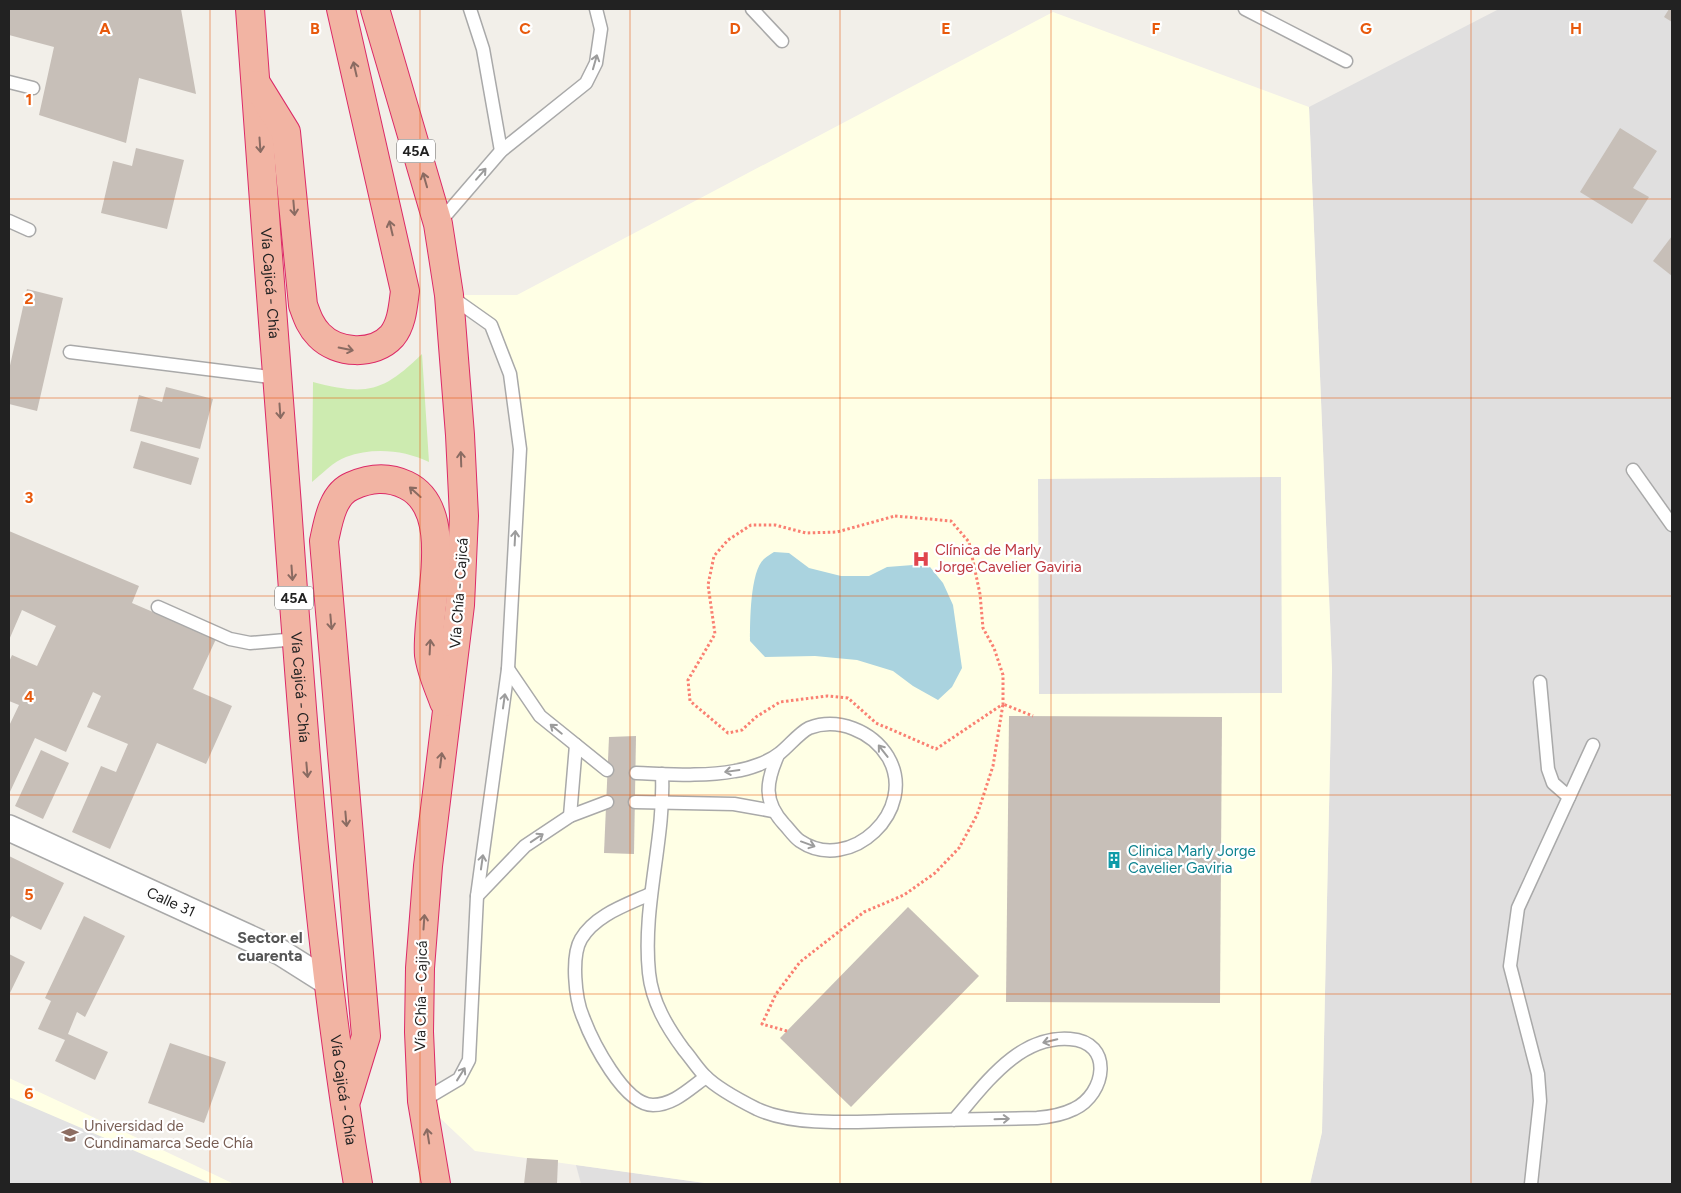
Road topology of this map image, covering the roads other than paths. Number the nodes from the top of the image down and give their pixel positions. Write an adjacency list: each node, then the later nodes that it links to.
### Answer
1 (250, 9): 11 (highway, Vía Cajicá - Chía / 45A)
2 (341, 9): 11 (highway, one-way to 2)
3 (375, 9): 15 (highway, Vía Chía - Cajicá / 45A, one-way to 3)
4 (470, 9): 13 (lane)
5 (596, 9): 13 (lane, one-way to 5)
6 (752, 9): 8 (lane)
7 (1245, 9): 9 (lane)
8 (782, 40)
9 (1346, 62)
10 (9, 82): 12 (lane)
11 (255, 82): 19 (highway, Vía Cajicá - Chía / 45A, one-way to 19)
12 (34, 88)
13 (502, 151): 15 (lane, one-way to 13)
14 (9, 221): 16 (lane)
15 (438, 224): 17 (highway, Vía Chía - Cajicá / 45A)
16 (29, 230)
17 (449, 296): 24 (lane, one-way to 17); 26 (highway, Vía Chía - Cajicá / 45A, one-way to 17)
18 (70, 352): 19 (lane)
19 (278, 378): 23 (highway, Vía Cajicá - Chía / 45A, one-way to 23)
20 (1633, 470): 21 (lane)
21 (1672, 525)
22 (158, 607): 23 (lane)
23 (297, 639): 42 (highway, Vía Cajicá - Chía / 45A, one-way to 42)
24 (508, 669): 27 (lane, one-way to 24); 41 (lane, one-way to 24)
25 (1540, 682): 33 (lane)
26 (447, 711): 44 (highway, Vía Chía - Cajicá / 45A, one-way to 26); 45 (highway, one-way to 45)
27 (576, 745): 30 (lane); 38 (lane)
28 (1593, 745): 33 (lane)
29 (778, 755): 32 (lane, one-way to 32); 37 (lane); 37 (lane, one-way to 29)
30 (607, 770)
31 (636, 773): 32 (lane)
32 (662, 774): 36 (lane)
33 (1569, 797): 49 (lane)
34 (607, 802): 38 (lane)
35 (635, 802): 36 (lane)
36 (663, 802): 37 (lane); 40 (lane)
37 (773, 811)
38 (570, 816): 41 (lane, one-way to 38)
39 (9, 828): 42 (street, Calle 31)
40 (650, 894): 43 (lane); 43 (lane)
41 (477, 896): 44 (lane, one-way to 41)
42 (329, 984): 45 (highway, Vía Cajicá - Chía / 45A)
43 (706, 1077): 46 (lane)
44 (422, 1101): 48 (highway, Vía Chía - Cajicá / 45A, one-way to 44)
45 (345, 1106): 47 (highway, Vía Cajicá - Chía / 45A)
46 (954, 1120): 46 (lane, one-way to 46)
47 (358, 1184)
48 (436, 1184)
49 (1531, 1184)

